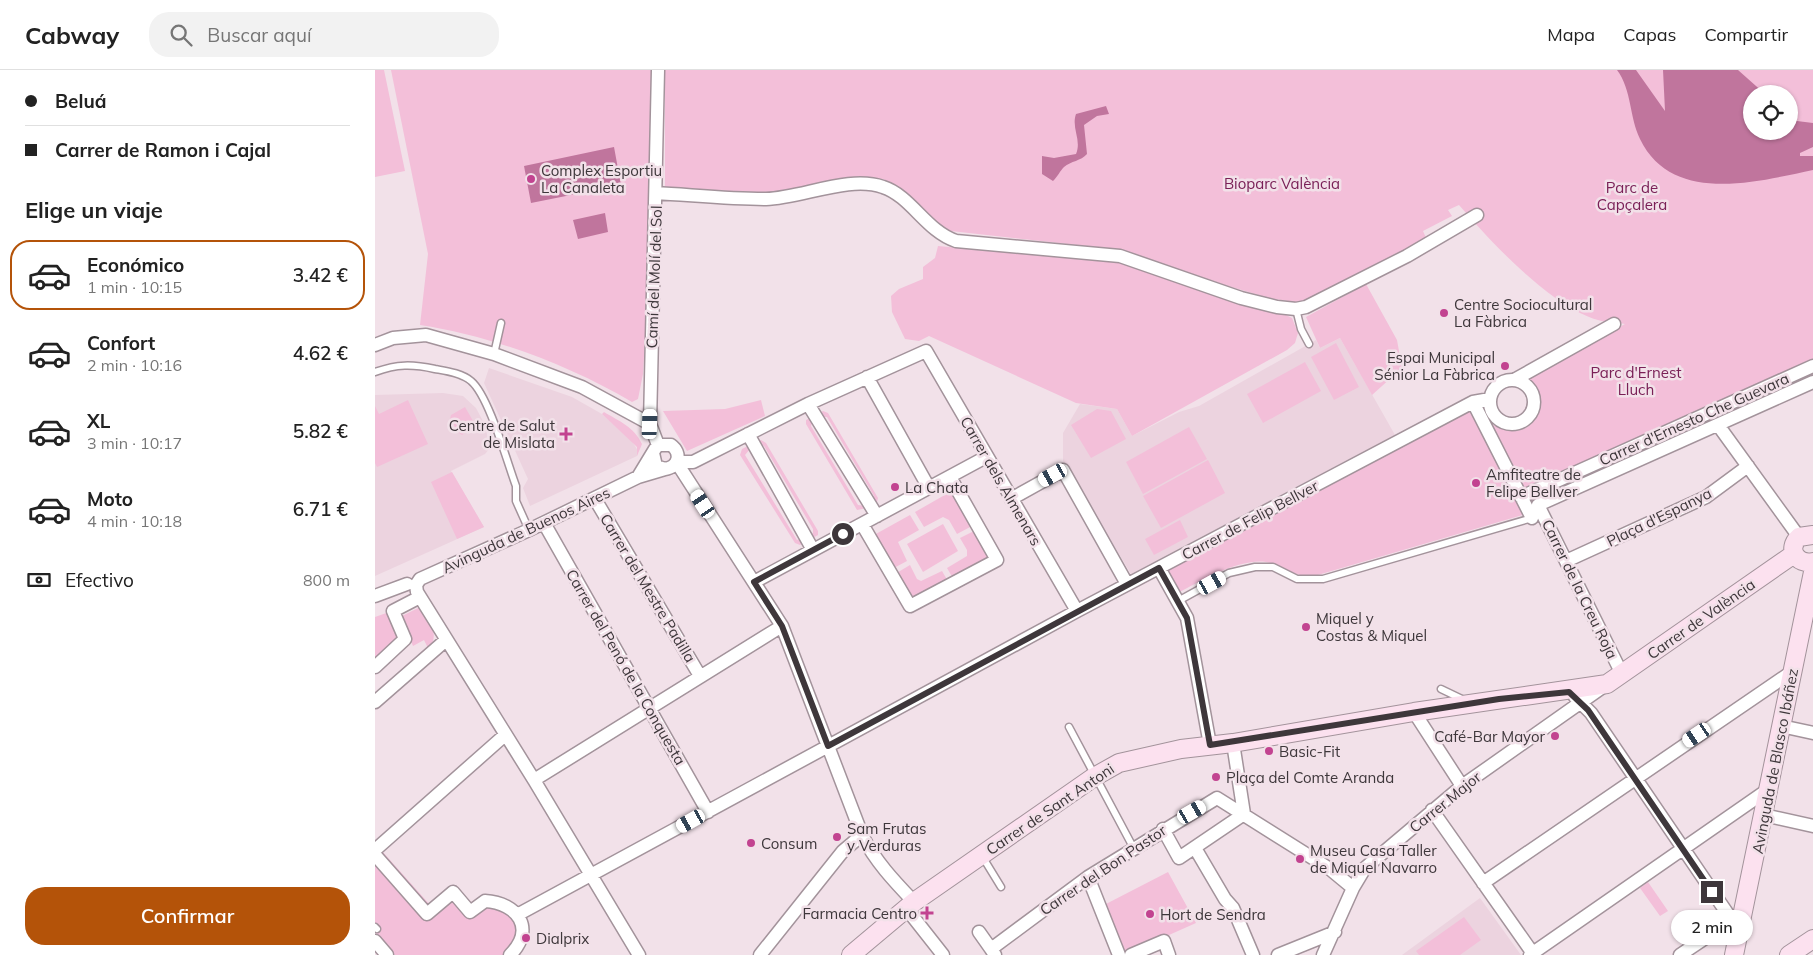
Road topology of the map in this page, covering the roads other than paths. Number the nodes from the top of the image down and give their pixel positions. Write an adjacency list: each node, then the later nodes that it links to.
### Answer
1 (658, 70): 2 (street, Camí del Molí del Sol)
2 (656, 193): 4 (street); 19 (street, Camí del Molí del Sol)
3 (1477, 215): 4 (street)
4 (1296, 309): 7 (lane)
5 (501, 323): 10 (lane)
6 (1614, 324): 14 (street)
7 (1309, 344)
8 (375, 345): 10 (street)
9 (926, 351): 13 (street, Avinguda de Buenos Aires); 23 (street, Carrer dels Almenars)
10 (494, 354): 19 (street)
11 (1813, 366): 29 (street, Carrer d'Ernesto Che Guevara)
12 (375, 372): 36 (lane)
13 (867, 377): 18 (street, Avinguda de Buenos Aires); 28 (street)
14 (1514, 380): 16 (street); 16 (street)
15 (1813, 382): 20 (street, Carrer d'Ernesto Che Guevara)
16 (1489, 399): 17 (street, Carrer de Felip Bellver)
17 (1473, 402): 29 (street, Carrer de la Creu Roja); 42 (street, Carrer de Felip Bellver)
18 (808, 404): 21 (street, Avinguda de Buenos Aires); 33 (street)
19 (650, 424): 22 (street)
20 (1718, 425): 25 (street); 32 (street, Carrer d'Ernesto Che Guevara)
21 (748, 434): 24 (street, Avinguda de Buenos Aires); 38 (street)
22 (656, 449): 24 (street); 24 (street); 27 (street)
23 (986, 457): 26 (street); 30 (street, Carrer dels Almenars)
24 (672, 466): 27 (street, Avinguda de Buenos Aires); 44 (street)
25 (1748, 466): 37 (street); 40 (street, Plaça d'Espanya)
26 (950, 477): 28 (street); 35 (street)
27 (637, 478): 31 (street, Avinguda de Buenos Aires)
28 (929, 488): 33 (street)
29 (1521, 497): 32 (street, Carrer de la Creu Roja)
30 (1011, 498): 45 (street); 49 (street, Carrer dels Almenars)
31 (595, 499): 34 (street, Avinguda de Buenos Aires); 55 (street, Carrer del Mestre Padilla)
32 (1538, 512): 40 (street, Carrer de la Creu Roja); 48 (lane)
33 (877, 516): 35 (street)
34 (544, 523): 36 (street, Avinguda de Buenos Aires); 63 (street, Carrer del Penó de la Conquesta)
35 (862, 524): 38 (street)
36 (529, 530): 46 (street, Avinguda de Buenos Aires)
37 (1806, 536): 39 (street)
38 (813, 550): 44 (street)
39 (1794, 554): 41 (street); 54 (street, Carrer de València)
40 (1566, 561): 54 (street, Carrer de la Creu Roja)
41 (1813, 562)
42 (1159, 568): 45 (street, Carrer de Felip Bellver); 48 (street)
43 (1813, 572): 53 (street, Avinguda de Blasco Ibáñez)
44 (754, 582): 50 (street)
45 (1127, 584): 49 (street, Carrer de Felip Bellver)
46 (416, 586): 47 (street, Avinguda de Buenos Aires); 51 (street); 52 (street)
47 (375, 596)
48 (1178, 601): 69 (street)
49 (1077, 611): 70 (street, Carrer de Felip Bellver)
50 (782, 626): 55 (street); 70 (street)
51 (446, 640): 59 (street); 67 (street)
52 (375, 667)
53 (1793, 671): 64 (street, Avinguda de Blasco Ibáñez); 72 (street)
54 (1622, 674): 56 (street, Carrer de València)
55 (700, 676): 63 (street)
56 (1607, 684): 58 (street, Carrer de Sant Antoni); 60 (street, Carrer Major)
57 (1441, 689): 61 (lane)
58 (1561, 692): 60 (street); 61 (street, Carrer de Sant Antoni)
59 (375, 702)
60 (1581, 702): 72 (street); 74 (street, Carrer Major)
61 (1473, 703): 62 (street, Carrer de Sant Antoni)
62 (1415, 707): 68 (street, Carrer de Sant Antoni); 74 (street)
63 (650, 708): 73 (street); 77 (street, Carrer del Penó de la Conquesta)
64 (1781, 726): 66 (street); 75 (street, Avinguda de Blasco Ibáñez)
65 (1069, 727): 71 (lane)
66 (1813, 733)
67 (505, 735): 73 (street); 85 (street)
68 (1233, 743): 69 (street, Carrer de Sant Antoni); 78 (street)
69 (1210, 745): 71 (street, Carrer de Sant Antoni)
70 (828, 746): 77 (street, Carrer de Felip Bellver); 82 (street)
71 (1094, 777): 83 (lane); 88 (street, Carrer de Sant Antoni)
72 (1633, 778): 86 (street); 91 (street)
73 (534, 780): 89 (street)
74 (1462, 786): 76 (street, Carrer Major)
75 (1769, 790): 79 (street, Avinguda de Blasco Ibáñez); 86 (street)
76 (1432, 810): 91 (street); 93 (street, Carrer Major)
77 (708, 812): 89 (street, Carrer de Felip Bellver)
78 (1244, 814): 81 (street, Carrer del Bon Pastor); 84 (street); 93 (street)
79 (1764, 815): 80 (street); 99 (street, Avinguda de Blasco Ibáñez)
80 (1813, 826)
81 (1163, 829): 83 (street, Carrer del Bon Pastor); 84 (street)
82 (862, 835): 94 (street); 106 (street)
83 (1133, 847): 90 (street, Carrer del Bon Pastor)
84 (1195, 848): 112 (street)
85 (375, 850)
86 (1683, 850): 99 (street); 102 (street)
87 (375, 855): 95 (street)
88 (982, 855): 92 (lane); 94 (street, Carrer de Sant Antoni)
89 (592, 875): 95 (street, Carrer de Felip Bellver); 105 (street)
90 (1088, 877): 101 (street, Carrer del Bon Pastor); 109 (street)
91 (1483, 883): 102 (street)
92 (1001, 887)
93 (1353, 888): 98 (street, Carrer Major)
94 (910, 905): 107 (street, Carrer de Sant Antoni); 108 (street)
95 (517, 915): 104 (street)
96 (376, 932): 103 (street)
97 (979, 932): 101 (street, Carrer del Bon Pastor)
98 (1335, 932): 113 (street); 114 (street, Carrer Major)
99 (1737, 937): 115 (street)
100 (1813, 939): 116 (street)
101 (993, 952)
102 (1532, 954)
103 (387, 955)
104 (510, 955)
105 (639, 955)
106 (760, 955)
107 (851, 955)
108 (943, 955)
109 (1119, 955)
110 (1131, 955): 111 (street)
111 (1169, 955)
112 (1253, 955)
113 (1278, 955)
114 (1323, 955)
115 (1680, 955)
116 (1789, 955)

